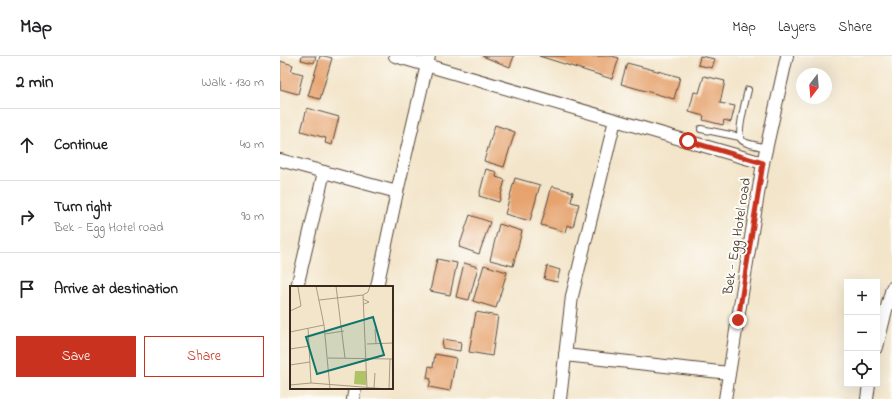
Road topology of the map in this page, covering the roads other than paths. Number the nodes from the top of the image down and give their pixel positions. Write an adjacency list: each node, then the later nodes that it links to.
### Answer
1 (395, 56): 3 (street)
2 (787, 56): 8 (street, Bek - Egg Hotel road)
3 (428, 61): 5 (street); 12 (street)
4 (748, 90): 7 (lane)
5 (615, 120): 10 (street); 18 (street)
6 (701, 129): 7 (lane)
7 (740, 137): 8 (lane)
8 (767, 148): 10 (street, Bek - Egg Hotel road)
9 (280, 160): 11 (street)
10 (763, 163): 19 (street, Bek - Egg Hotel road)
11 (324, 172): 12 (street); 13 (street)
12 (397, 192): 14 (street)
13 (297, 286)
14 (377, 286)
15 (892, 288): 16 (street)
16 (888, 315): 17 (street)
17 (880, 338)
18 (565, 355): 19 (street); 23 (street)
19 (729, 373): 24 (street, Bek - Egg Hotel road)
20 (869, 387): 25 (street)
21 (355, 389): 22 (street)
22 (353, 399)
23 (560, 399)
24 (725, 399)
25 (867, 399)

